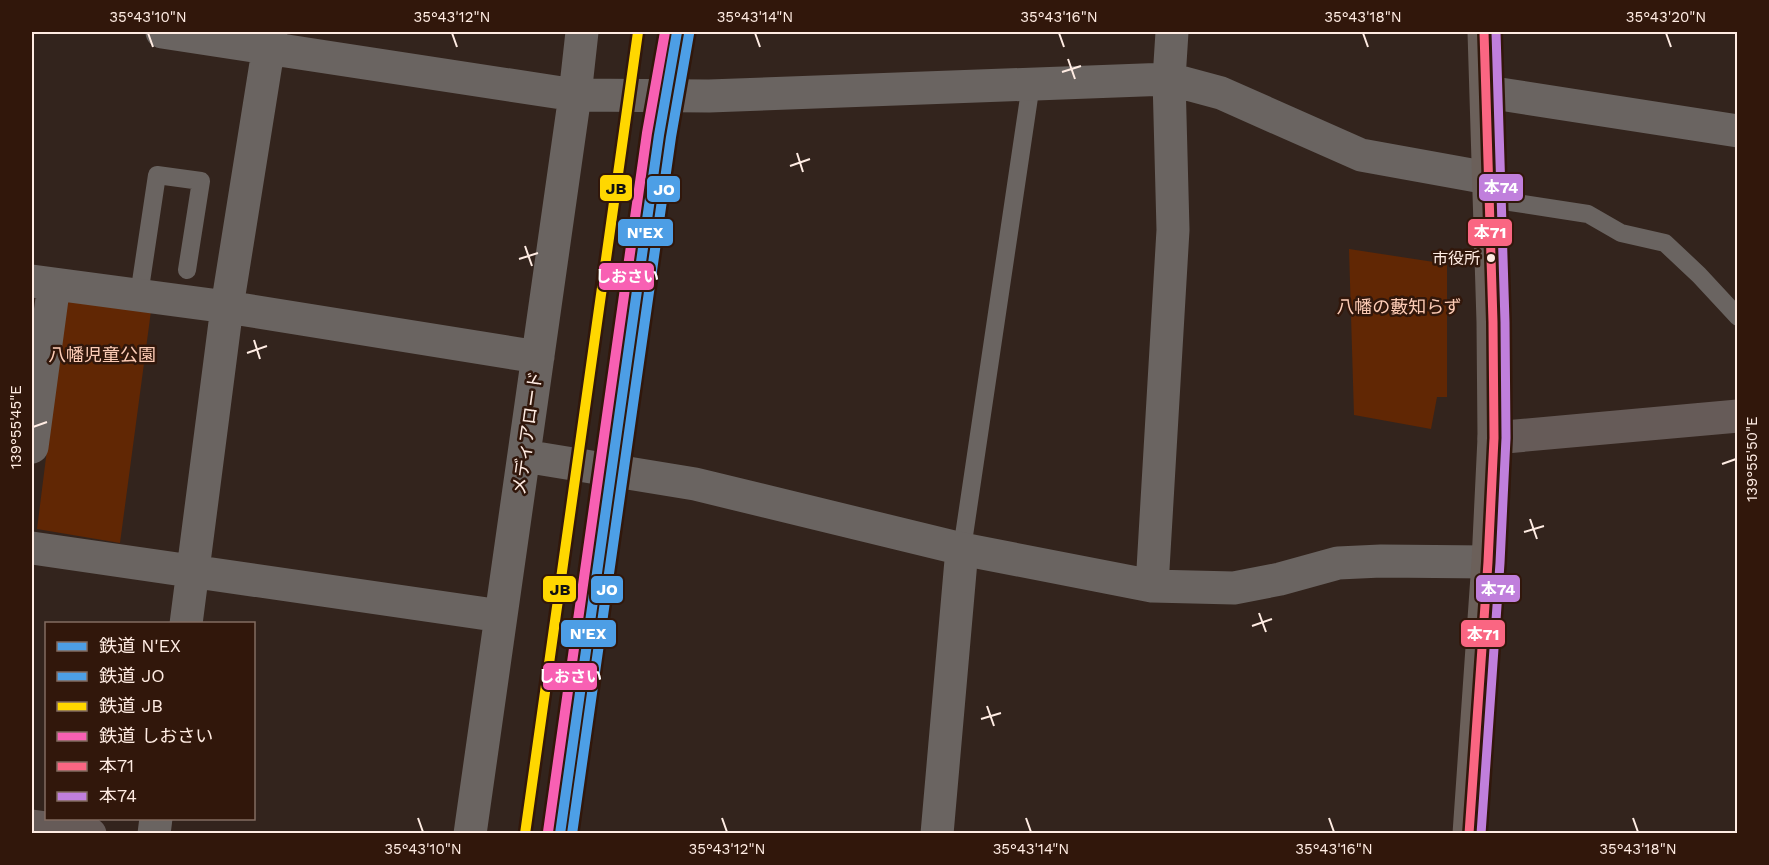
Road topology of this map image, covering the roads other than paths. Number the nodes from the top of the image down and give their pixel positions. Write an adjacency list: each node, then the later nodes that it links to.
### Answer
1 (162, 32): 5 (street)
2 (582, 32): 9 (street, メディアロード)
3 (1172, 32): 6 (street)
4 (1484, 32): 8 (highway)
5 (270, 39): 9 (street); 15 (street)
6 (1169, 79): 7 (street); 11 (street); 26 (street)
7 (1031, 84): 9 (street); 23 (lane)
8 (1487, 92): 10 (street); 11 (highway)
9 (575, 95): 17 (street, メディアロード)
10 (1737, 131)
11 (1489, 188): 16 (lane); 19 (highway)
12 (187, 270): 14 (lane)
13 (43, 283): 14 (street); 20 (street)
14 (139, 296): 15 (street)
15 (227, 307): 17 (street); 25 (street)
16 (1737, 317)
17 (538, 357): 21 (street, メディアロード)
18 (1737, 414): 19 (street)
19 (1494, 438): 24 (highway)
20 (32, 447)
21 (524, 456): 23 (street); 27 (street, メディアロード)
22 (32, 548): 25 (street)
23 (962, 549): 26 (street); 32 (street)
24 (1488, 562): 26 (street); 33 (highway)
25 (194, 571): 27 (street); 28 (street)
26 (1152, 586)
27 (501, 616): 31 (street, メディアロード)
28 (186, 622)
29 (32, 826): 30 (street)
30 (90, 834)
31 (470, 834)
32 (937, 834)
33 (1469, 834)

